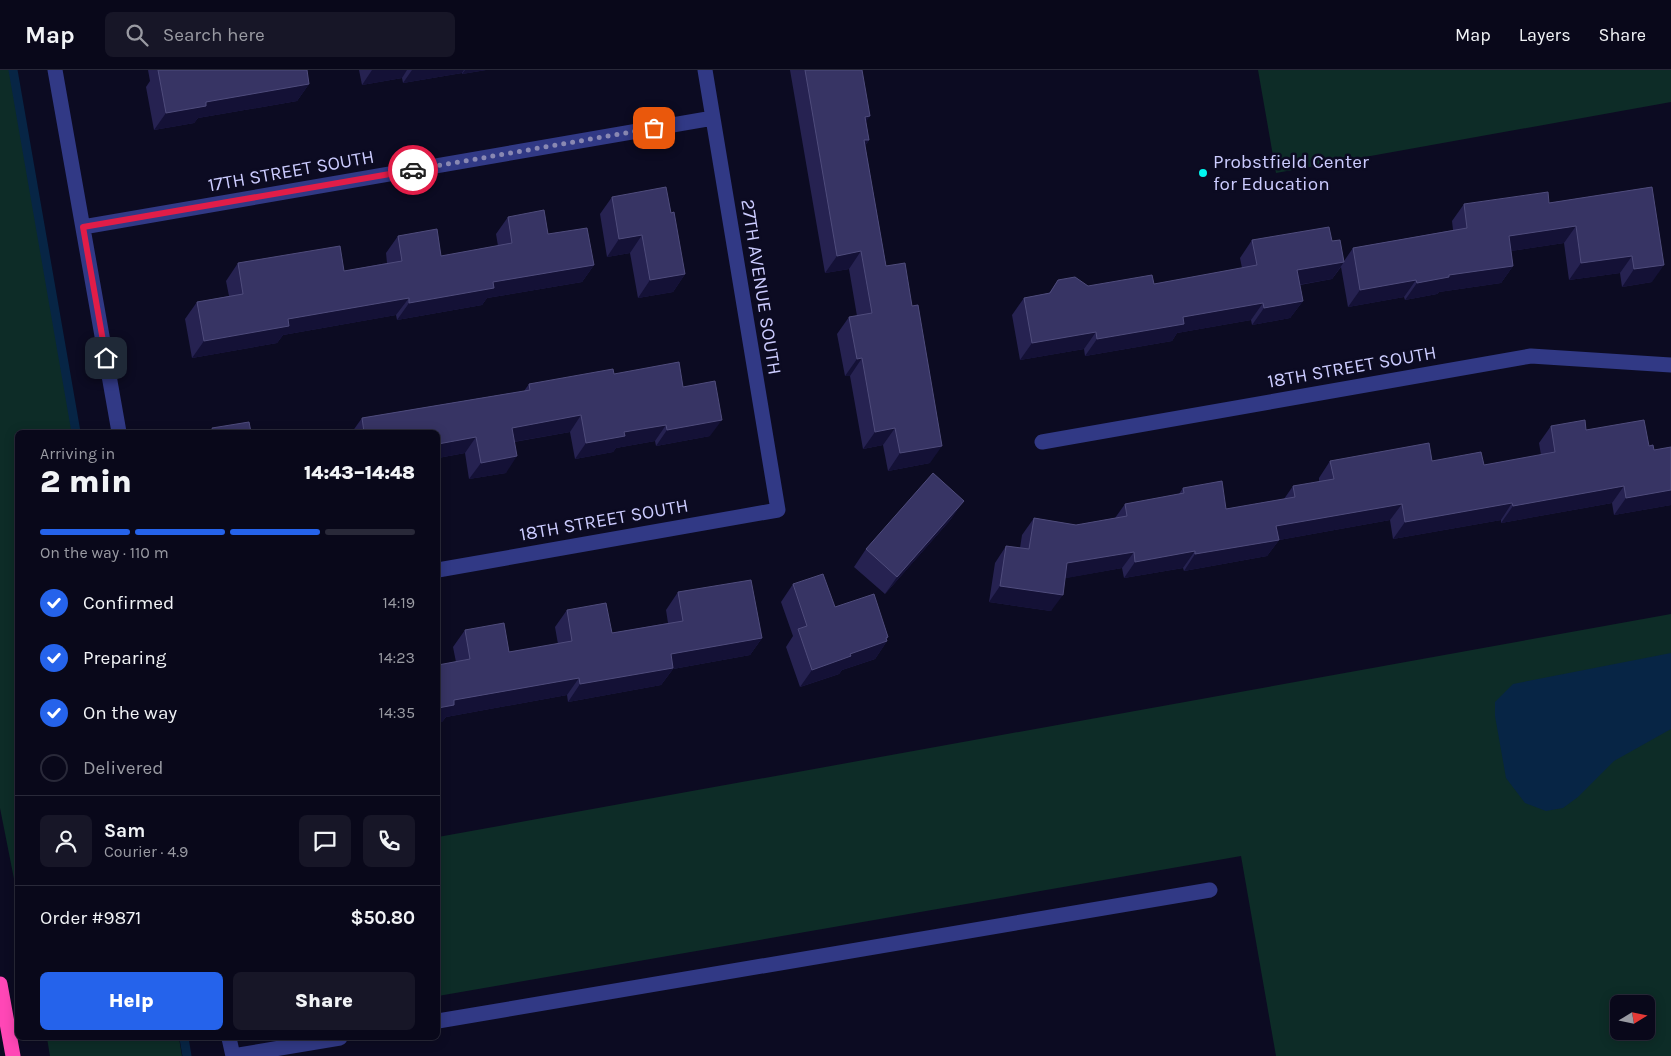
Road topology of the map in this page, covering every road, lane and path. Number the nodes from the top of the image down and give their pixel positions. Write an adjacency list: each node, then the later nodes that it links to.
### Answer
1 (55, 70): 4 (street)
2 (705, 70): 3 (street, 27TH AVENUE SOUTH)
3 (713, 118): 4 (street, 17TH STREET SOUTH); 8 (street, 27TH AVENUE SOUTH)
4 (83, 227): 6 (street)
5 (1671, 365): 7 (street, 18TH STREET SOUTH)
6 (119, 430)
7 (1042, 442)
8 (778, 510): 9 (street, 18TH STREET SOUTH)
9 (440, 570)
10 (1210, 890): 12 (street)
11 (0, 984): 15 (highway)
12 (440, 1021)
13 (229, 1040): 16 (street)
14 (328, 1040): 16 (street)
15 (13, 1056)
16 (233, 1056)

